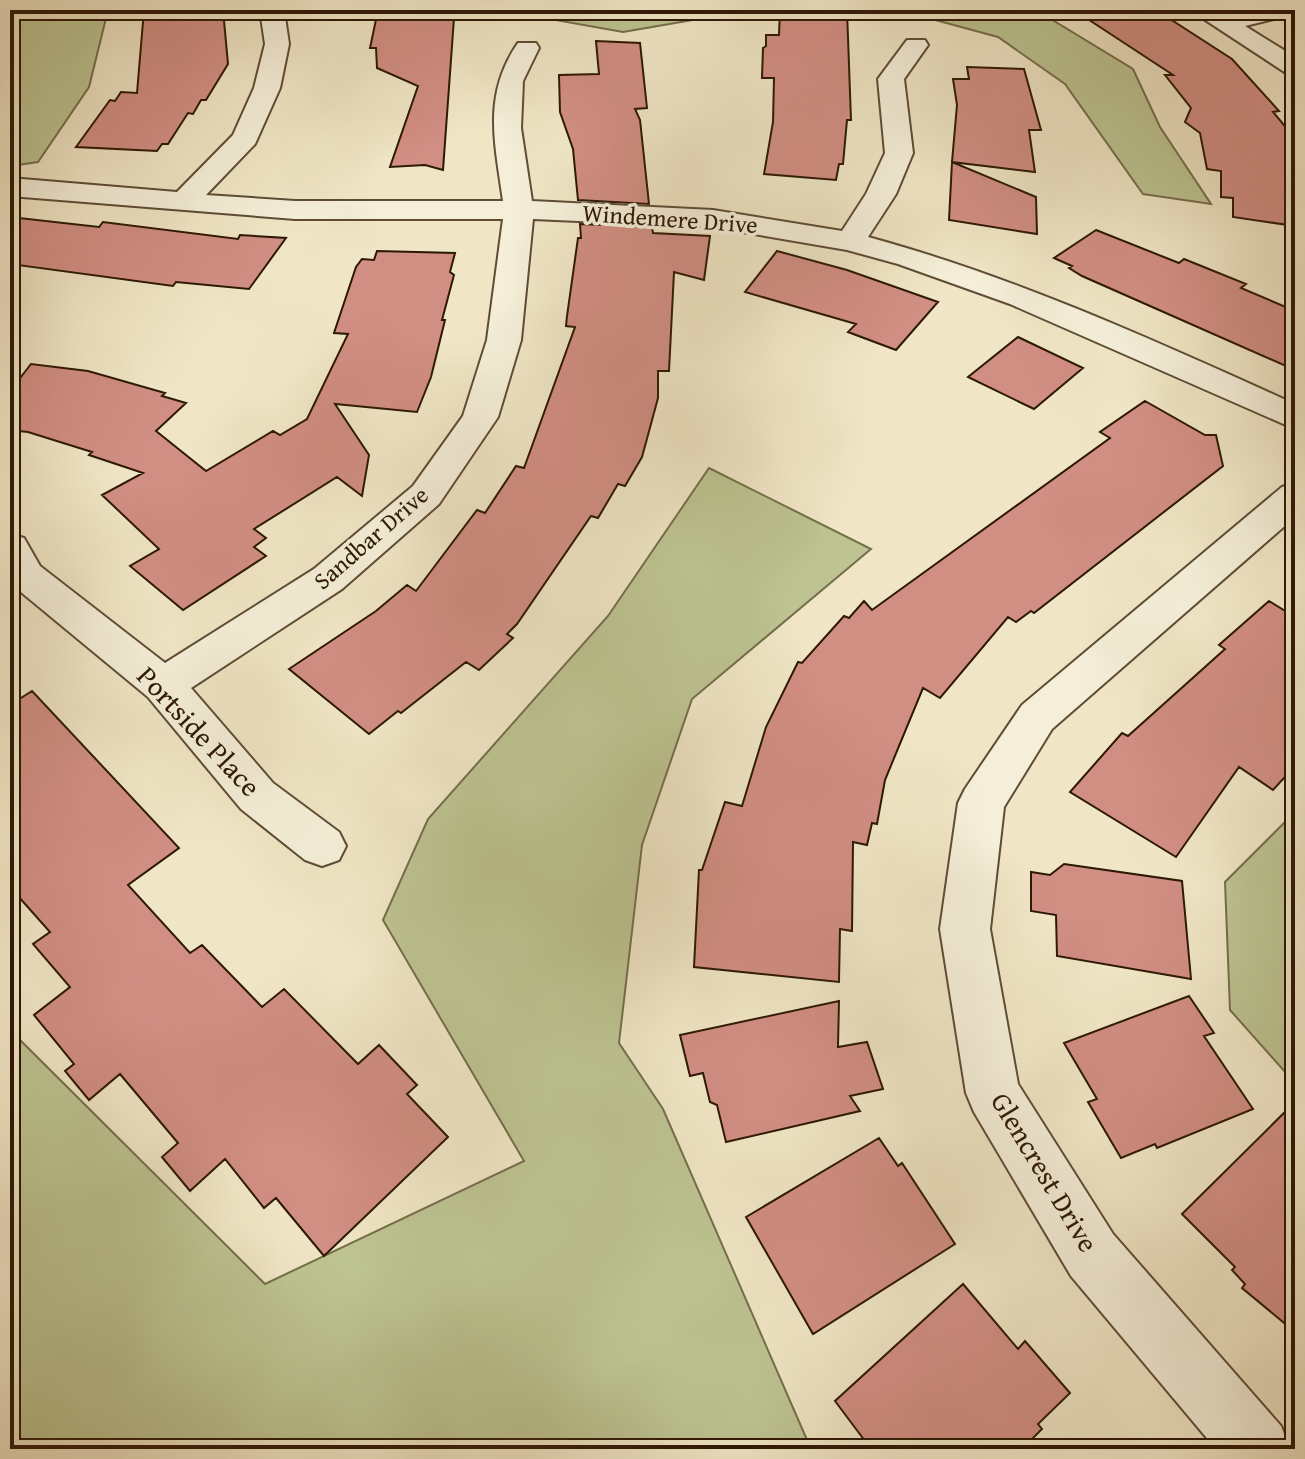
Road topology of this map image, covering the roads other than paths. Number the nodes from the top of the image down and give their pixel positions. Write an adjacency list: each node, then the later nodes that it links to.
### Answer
1 (272, 10): 9 (street)
2 (1202, 10): 4 (street)
3 (1282, 10): 4 (street)
4 (1226, 23): 7 (street)
5 (916, 45): 11 (street)
6 (527, 48): 10 (street, Sandbar Drive)
7 (1295, 68)
8 (10, 187): 9 (street, Windemere Drive)
9 (185, 200): 10 (street, Windemere Drive)
10 (519, 211): 11 (street, Windemere Drive); 15 (street, Sandbar Drive)
11 (850, 241): 12 (street, Windemere Drive)
12 (1295, 418)
13 (1295, 496): 17 (street, Glencrest Drive)
14 (10, 548): 15 (street, Portside Place)
15 (163, 685): 16 (street, Portside Place)
16 (322, 846)
17 (1258, 1449)

